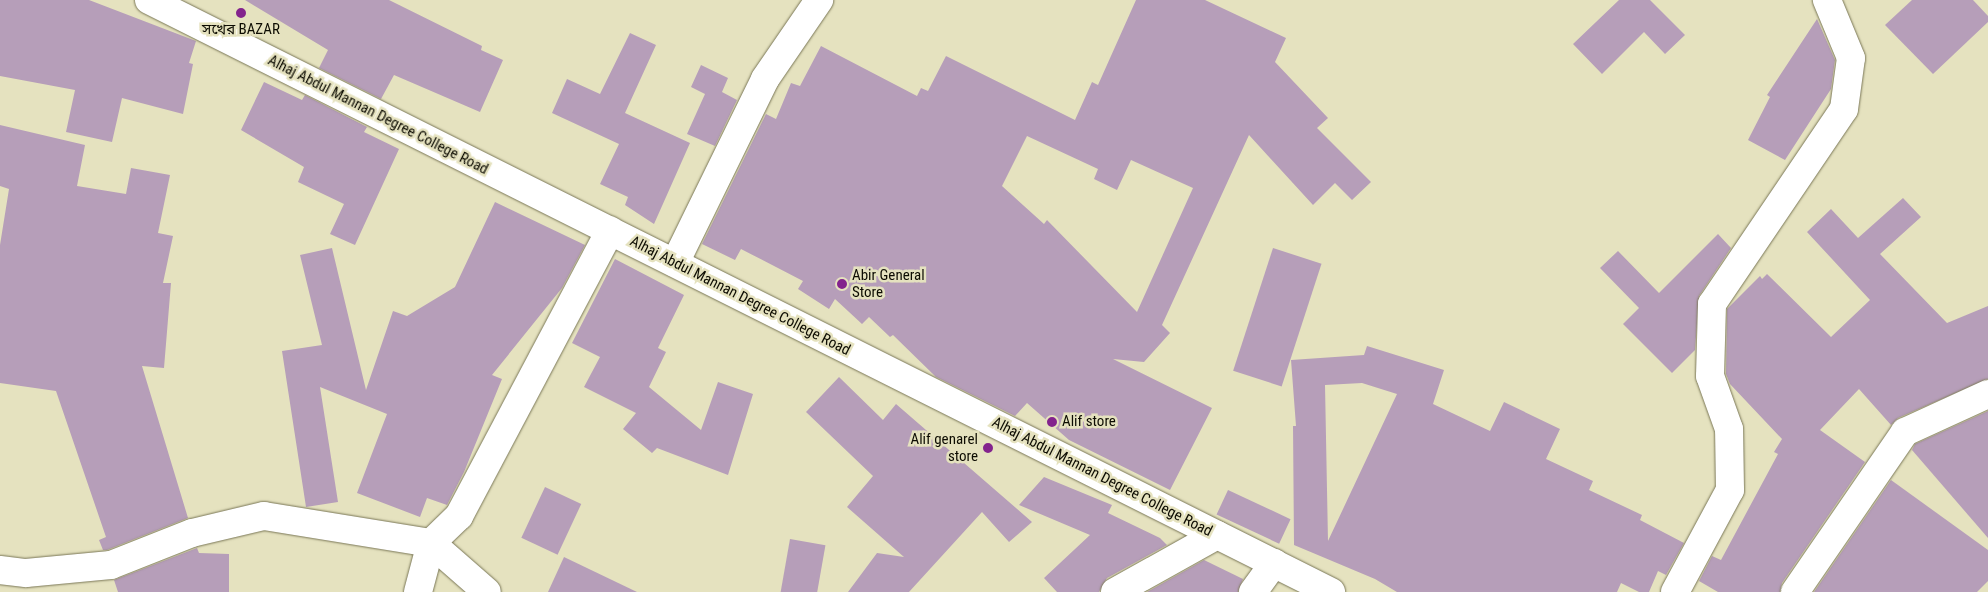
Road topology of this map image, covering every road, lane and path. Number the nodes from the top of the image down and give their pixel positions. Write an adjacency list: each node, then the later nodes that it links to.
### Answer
1 (149, 0): 4 (street, Alhaj Abdul Mannan Degree College Road)
2 (819, 0): 5 (street)
3 (1827, 0): 16 (street)
4 (610, 231): 5 (street, Alhaj Abdul Mannan Degree College Road); 8 (street)
5 (674, 263): 7 (street, Alhaj Abdul Mannan Degree College Road)
6 (1988, 394): 17 (street)
7 (1217, 535): 9 (street, Alhaj Abdul Mannan Degree College Road); 13 (street)
8 (431, 543): 10 (street); 11 (street); 12 (street)
9 (1274, 564): 14 (street); 15 (street, Alhaj Abdul Mannan Degree College Road)
10 (0, 570)
11 (418, 592)
12 (487, 592)
13 (1115, 592)
14 (1253, 592)
15 (1331, 592)
16 (1675, 592)
17 (1795, 592)

